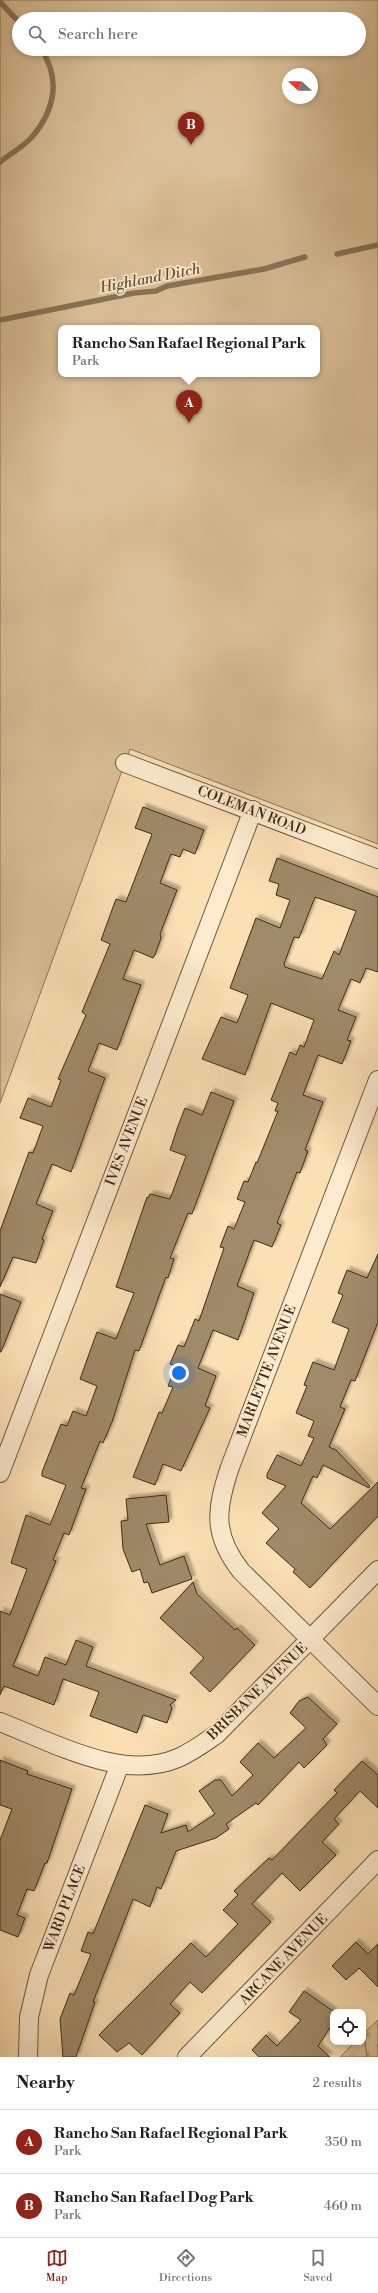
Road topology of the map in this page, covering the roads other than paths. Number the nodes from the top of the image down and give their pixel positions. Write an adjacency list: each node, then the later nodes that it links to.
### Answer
1 (125, 763): 2 (street, COLEMAN ROAD)
2 (253, 810): 3 (street, COLEMAN ROAD); 5 (street, IVES AVENUE)
3 (378, 859)
4 (378, 1080): 7 (street, MARLETTE AVENUE)
5 (0, 1473)
6 (378, 1570): 7 (street, BRISBANE AVENUE)
7 (310, 1640): 8 (street, MARLETTE AVENUE); 10 (street, BRISBANE AVENUE)
8 (378, 1706)
9 (0, 1722): 10 (street, BRISBANE AVENUE)
10 (120, 1764): 12 (street, WARD PLACE)
11 (378, 1860): 13 (street, ARCANE AVENUE)
12 (28, 2057)
13 (187, 2057)

